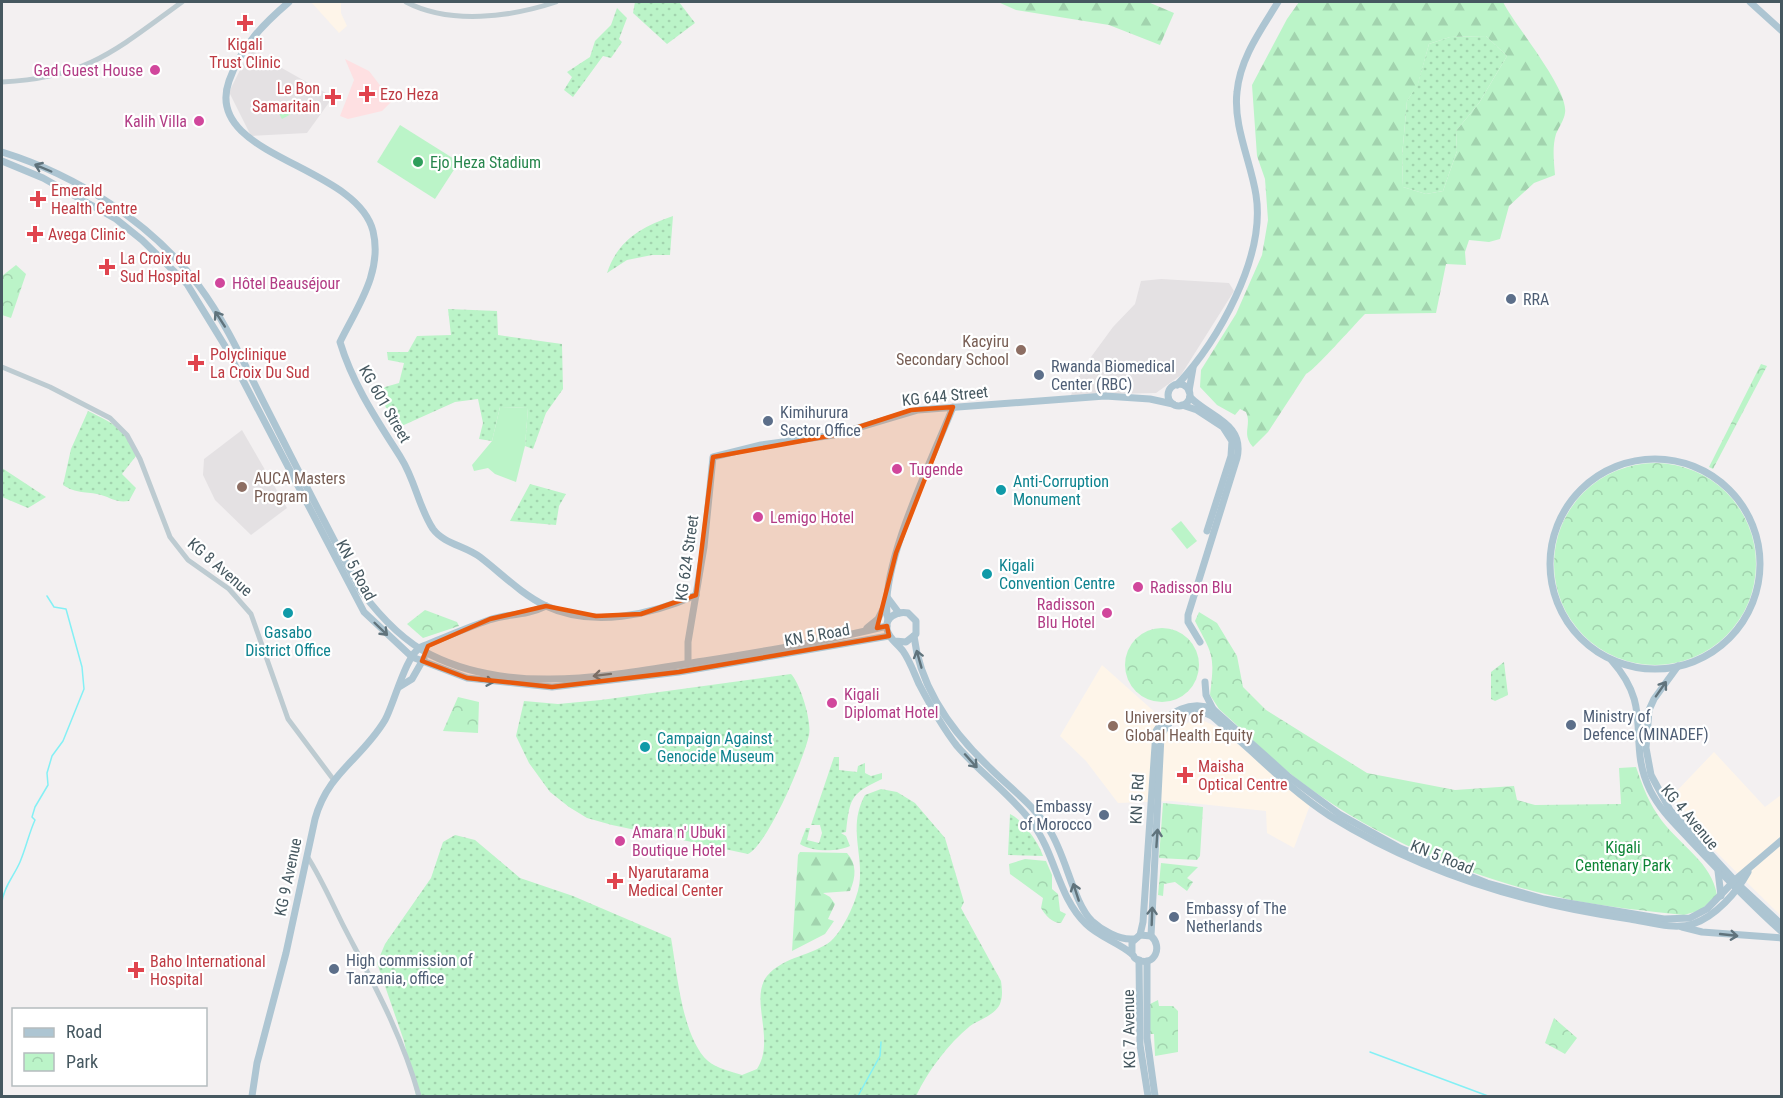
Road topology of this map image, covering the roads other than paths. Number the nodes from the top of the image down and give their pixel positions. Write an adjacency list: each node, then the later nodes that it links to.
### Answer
1 (182, 2): 8 (street)
2 (289, 2): 27 (main road, KG 601 Street)
3 (406, 2): 4 (street)
4 (556, 2)
5 (1278, 2): 14 (main road)
6 (1750, 2): 7 (main road)
7 (1782, 31)
8 (2, 82)
9 (2, 152): 11 (main road, KN 5 Road, one-way to 9)
10 (2, 161): 12 (main road, KN 5 Road)
11 (206, 297): 12 (main road); 34 (main road, KN 5 Road, one-way to 11)
12 (199, 302): 36 (main road, KN 5 Road, one-way to 36)
13 (2, 367): 45 (street, KG 8 Avenue)
14 (1192, 368): 15 (main road); 17 (main road)
15 (1178, 385): 16 (main road); 17 (main road)
16 (1170, 390): 18 (main road, KG 644 Street); 19 (main road)
17 (1190, 394): 20 (main road); 22 (main road)
18 (1150, 399): 19 (main road, KG 644 Street); 21 (main road, KG 644 Street)
19 (1173, 404): 20 (main road)
20 (1182, 405): 22 (main road)
21 (952, 407): 23 (main road, KG 644 Street); 26 (main road)
22 (1233, 435): 24 (main road); 33 (main road)
23 (713, 457): 25 (main road, KG 624 Street)
24 (1207, 531)
25 (696, 595): 27 (main road, KG 601 Street); 39 (main road, KG 624 Street)
26 (886, 601): 28 (main road); 29 (main road); 30 (main road)
27 (546, 606): 35 (main road)
28 (899, 613): 29 (main road); 31 (main road)
29 (888, 623): 30 (main road, KN 5 Road); 32 (main road)
30 (858, 633): 39 (main road, KN 5 Road)
31 (914, 636): 32 (main road); 59 (main road, one-way to 31)
32 (892, 638): 38 (main road, KN 5 Road, one-way to 32); 60 (main road, one-way to 60)
33 (1200, 642)
34 (419, 648): 35 (main road); 36 (main road, KG 9 Avenue)
35 (428, 650): 38 (main road, KG 9 Avenue); 39 (main road, KN 5 Road, one-way to 35)
36 (412, 657): 38 (main road, KN 5 Road); 42 (main road, KG 9 Avenue)
37 (1612, 661): 40 (main road); 40 (main road); 46 (main road, KG 4 Avenue)
38 (422, 662): 42 (main road, KG 9 Avenue)
39 (688, 663)
40 (1678, 666): 46 (main road, KG 4 Avenue, one-way to 40)
41 (1205, 682): 43 (main road)
42 (399, 687): 45 (main road, KG 9 Avenue)
43 (1213, 709): 51 (main road, KN 5 Road); 56 (main road, KN 5 Rd)
44 (1172, 719): 52 (main road, KN 5 Rd, one-way to 44); 53 (main road, KN 5 Road)
45 (333, 779): 48 (main road, KG 9 Avenue)
46 (1693, 839): 49 (main road, KG 4 Avenue); 50 (main road, KG 4 Avenue)
47 (1782, 840): 50 (main road)
48 (307, 856): 62 (main road, KG 9 Avenue); 63 (street)
49 (1718, 871): 50 (main road, KG 4 Avenue); 51 (main road)
50 (1735, 885): 51 (main road, KN 5 Road); 53 (main road, KN 5 Road); 54 (main road); 55 (main road)
51 (1720, 896)
52 (1153, 897): 57 (main road, KG 7 Avenue, one-way to 52)
53 (1676, 925): 58 (main road, one-way to 58)
54 (1782, 925)
55 (1782, 932)
56 (1140, 934): 57 (main road); 59 (main road)
57 (1151, 936): 61 (main road, KG 7 Avenue)
58 (1782, 938)
59 (1133, 939): 60 (main road)
60 (1131, 953): 61 (main road)
61 (1143, 961): 64 (main road, KG 7 Avenue); 65 (main road, KG 7 Avenue)
62 (252, 1096)
63 (419, 1096)
64 (1148, 1096)
65 (1155, 1096)

